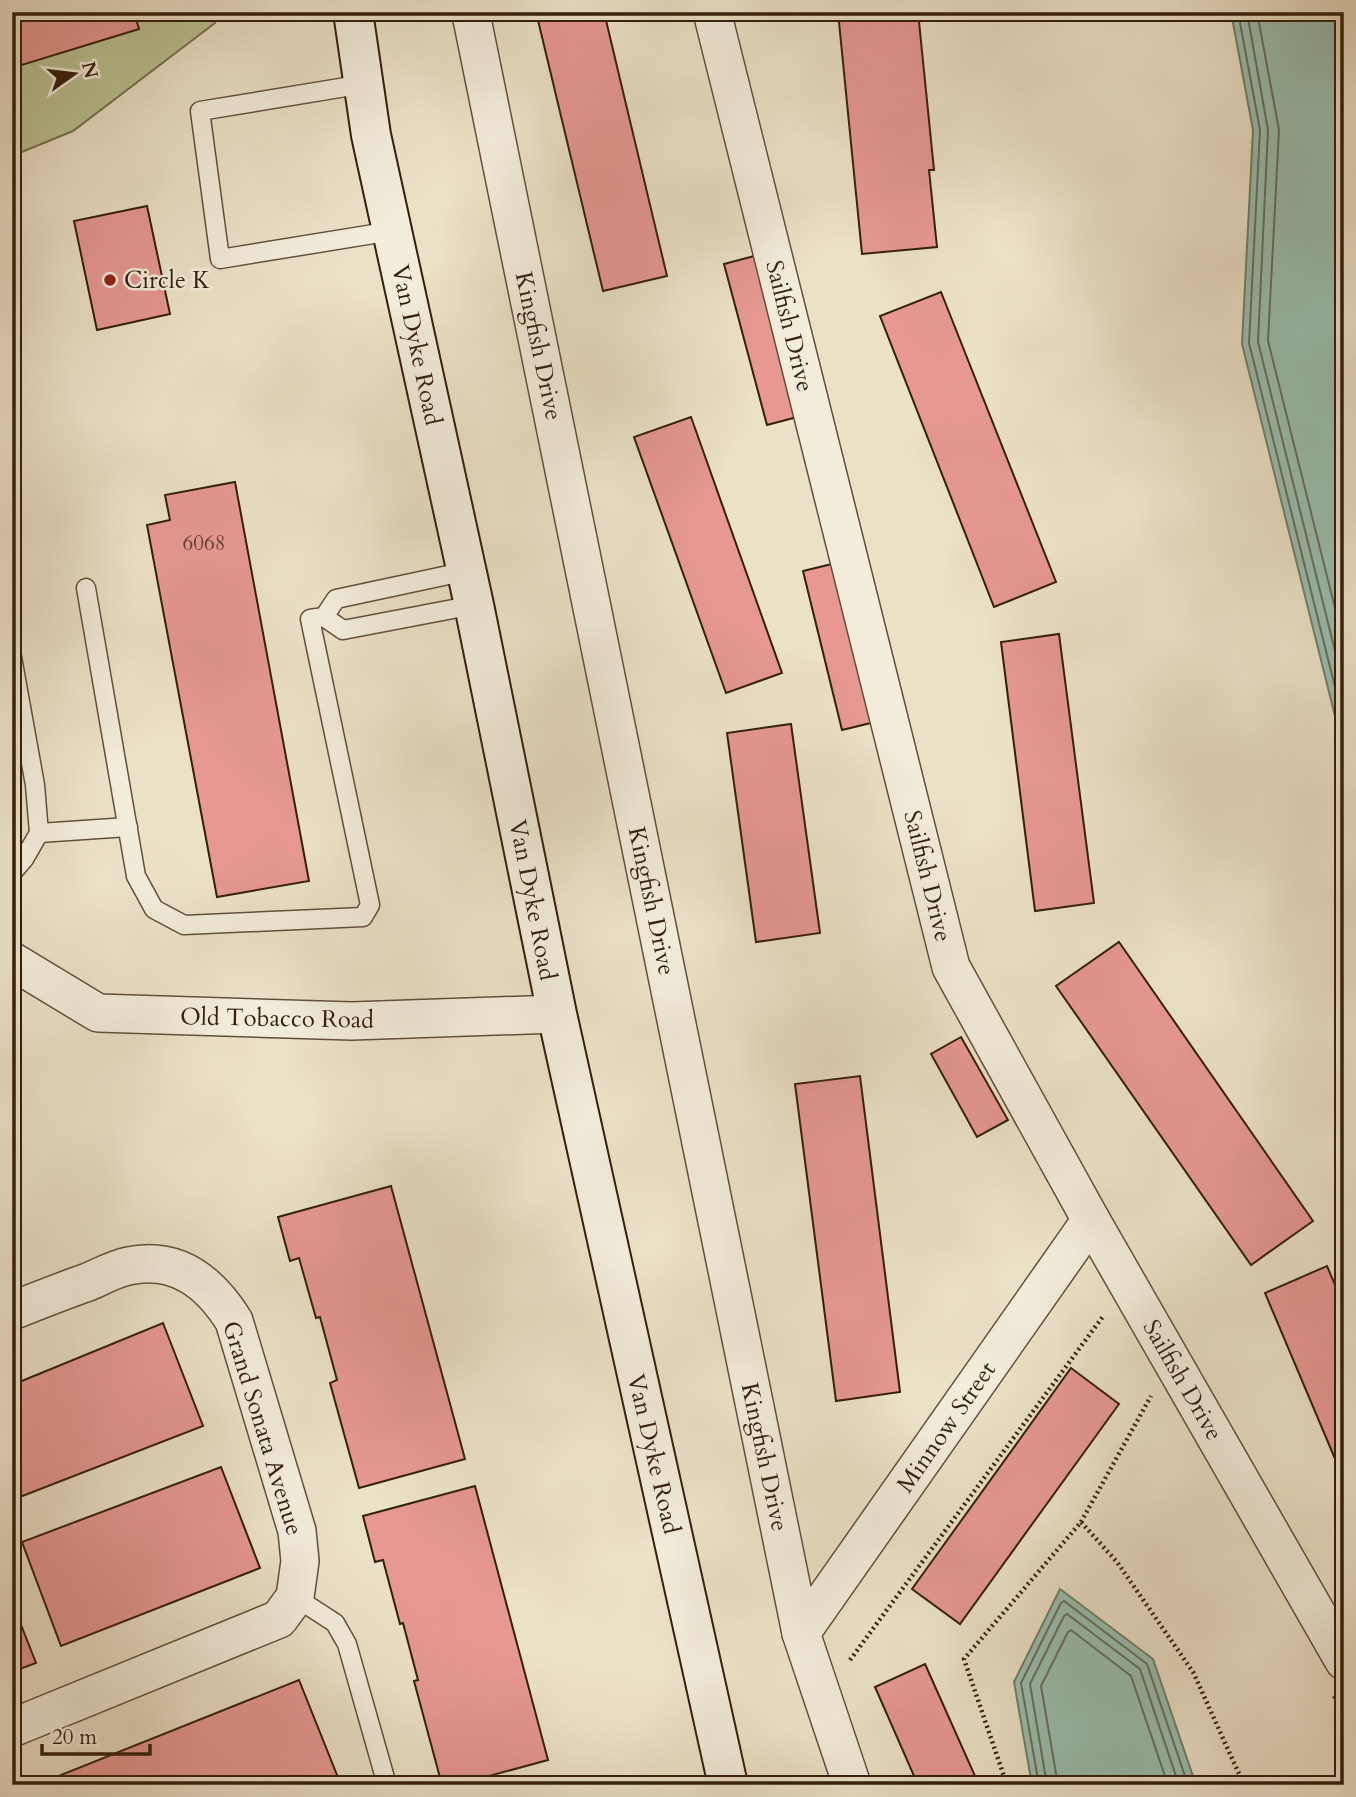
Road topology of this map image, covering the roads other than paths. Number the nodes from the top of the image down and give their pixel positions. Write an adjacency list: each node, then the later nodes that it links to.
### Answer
1 (354, 12): 4 (main road, Van Dyke Road)
2 (473, 12): 18 (street, Kingfish Drive)
3 (712, 12): 15 (street, Sailfish Drive)
4 (364, 84): 5 (main road, Van Dyke Road); 5 (lane)
5 (392, 231): 6 (main road, Van Dyke Road)
6 (470, 588): 8 (lane); 8 (lane); 14 (main road, Van Dyke Road)
7 (86, 589): 10 (lane)
8 (324, 617): 10 (lane)
9 (12, 657): 11 (lane)
10 (128, 827): 11 (lane)
11 (39, 833): 12 (lane)
12 (12, 873)
13 (12, 961): 14 (street, Old Tobacco Road)
14 (556, 1014): 22 (main road, Van Dyke Road)
15 (1091, 1220): 18 (street, Minnow Street); 19 (street, Sailfish Drive)
16 (12, 1311): 17 (street, Grand Sonata Avenue)
17 (295, 1597): 20 (street); 21 (lane)
18 (801, 1633): 23 (street, Kingfish Drive)
19 (1337, 1675)
20 (12, 1728)
21 (387, 1785)
22 (728, 1785)
23 (852, 1785)

